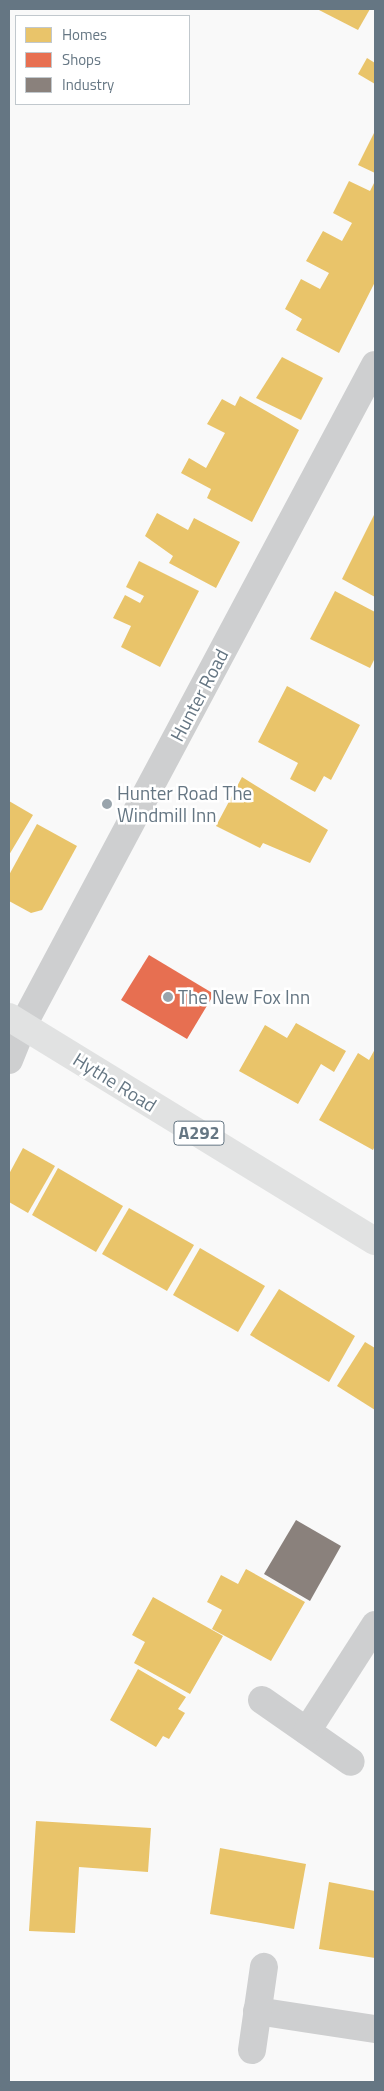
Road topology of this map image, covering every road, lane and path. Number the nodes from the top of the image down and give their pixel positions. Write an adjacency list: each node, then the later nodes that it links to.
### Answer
1 (375, 365): 2 (street, Hunter Road)
2 (16, 1021): 3 (street, Hunter Road); 4 (main road, Hythe Road / A292)
3 (9, 1060)
4 (375, 1241)
5 (375, 1625): 7 (street)
6 (262, 1700): 7 (street)
7 (308, 1732): 8 (street)
8 (352, 1762)
9 (264, 1967): 10 (street)
10 (257, 2011): 11 (street); 12 (street)
11 (375, 2029)
12 (252, 2050)

